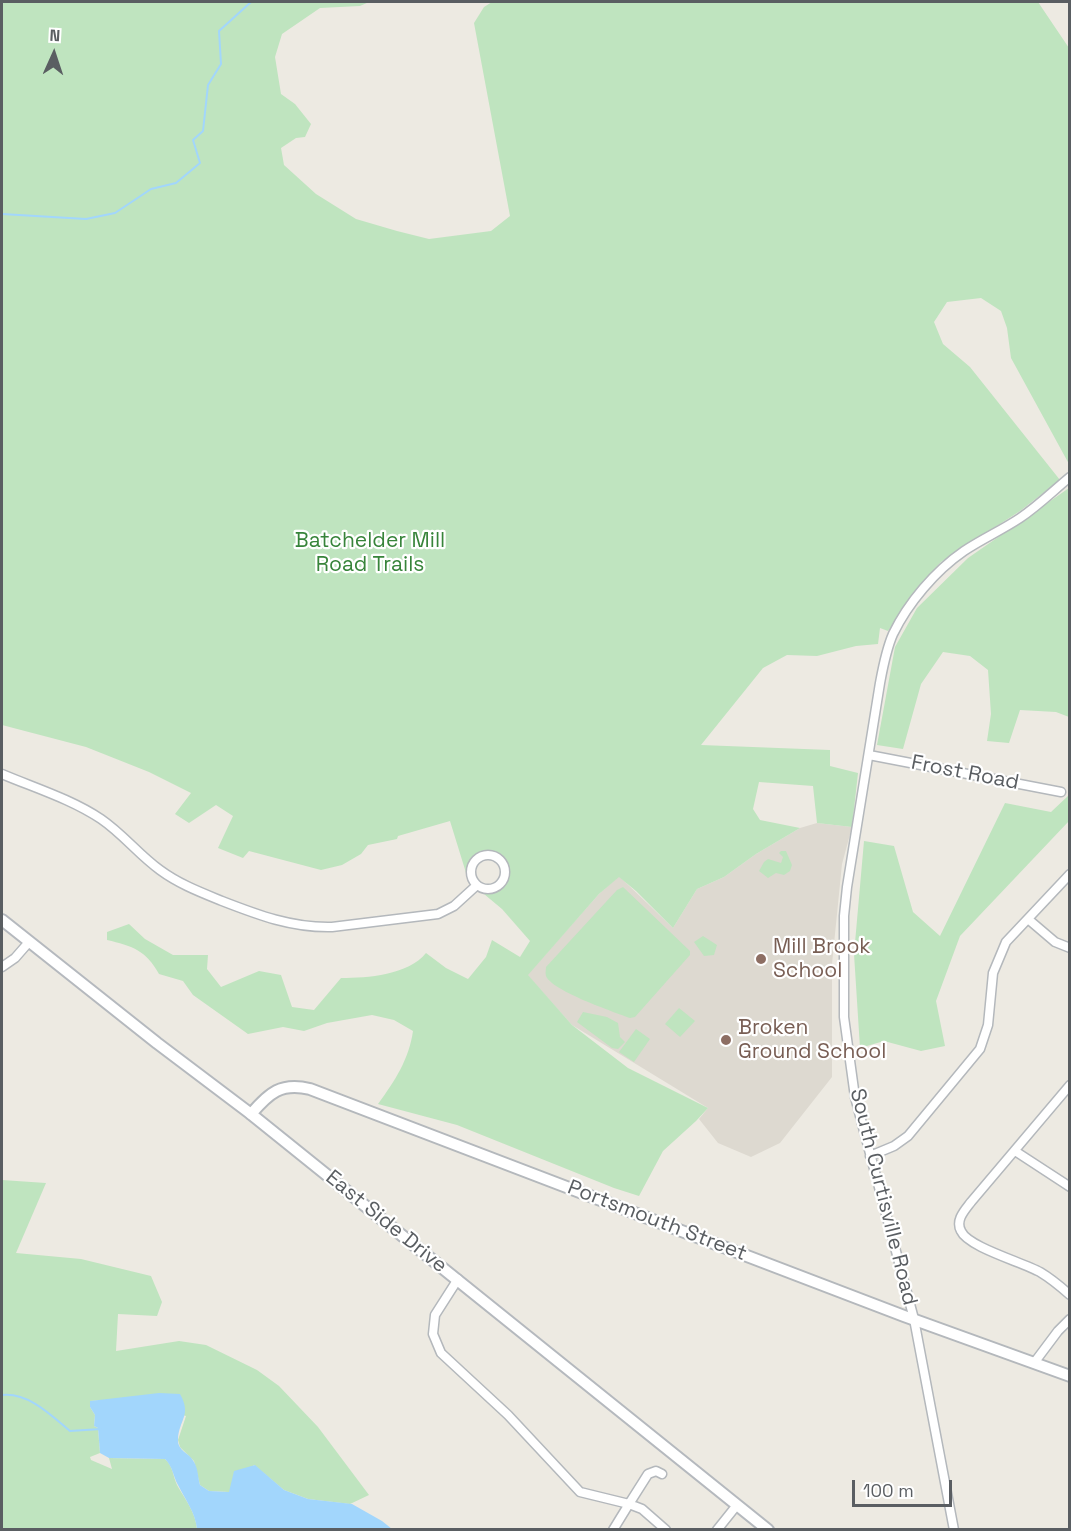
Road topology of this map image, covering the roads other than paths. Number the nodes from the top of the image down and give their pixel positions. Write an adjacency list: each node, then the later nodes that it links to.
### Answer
1 (1070, 477): 2 (street, South Curtisville Road)
2 (869, 755): 4 (street, Frost Road); 15 (street, South Curtisville Road)
3 (2, 774): 6 (street)
4 (1061, 792)
5 (1070, 874): 7 (street)
6 (477, 885): 6 (street)
7 (1028, 919): 10 (street); 15 (street)
8 (2, 920): 9 (main road, East Side Drive)
9 (29, 942): 11 (street); 13 (main road, East Side Drive)
10 (1070, 948)
11 (2, 967)
12 (1070, 1085): 14 (street)
13 (251, 1114): 17 (main road, East Side Drive); 19 (main road, Portsmouth Street)
14 (1015, 1151): 16 (street); 18 (street)
15 (870, 1156): 19 (street, South Curtisville Road)
16 (1070, 1187)
17 (458, 1279): 24 (street); 25 (main road, East Side Drive)
18 (1070, 1295)
19 (914, 1319): 21 (main road, Portsmouth Street); 30 (street, South Curtisville Road)
20 (1070, 1319): 21 (street)
21 (1034, 1363): 22 (main road, Portsmouth Street)
22 (1070, 1376)
23 (662, 1474): 24 (street)
24 (629, 1504): 26 (street); 27 (street)
25 (737, 1505): 28 (street); 29 (main road, East Side Drive)
26 (613, 1530)
27 (666, 1530)
28 (717, 1530)
29 (768, 1530)
30 (954, 1530)

